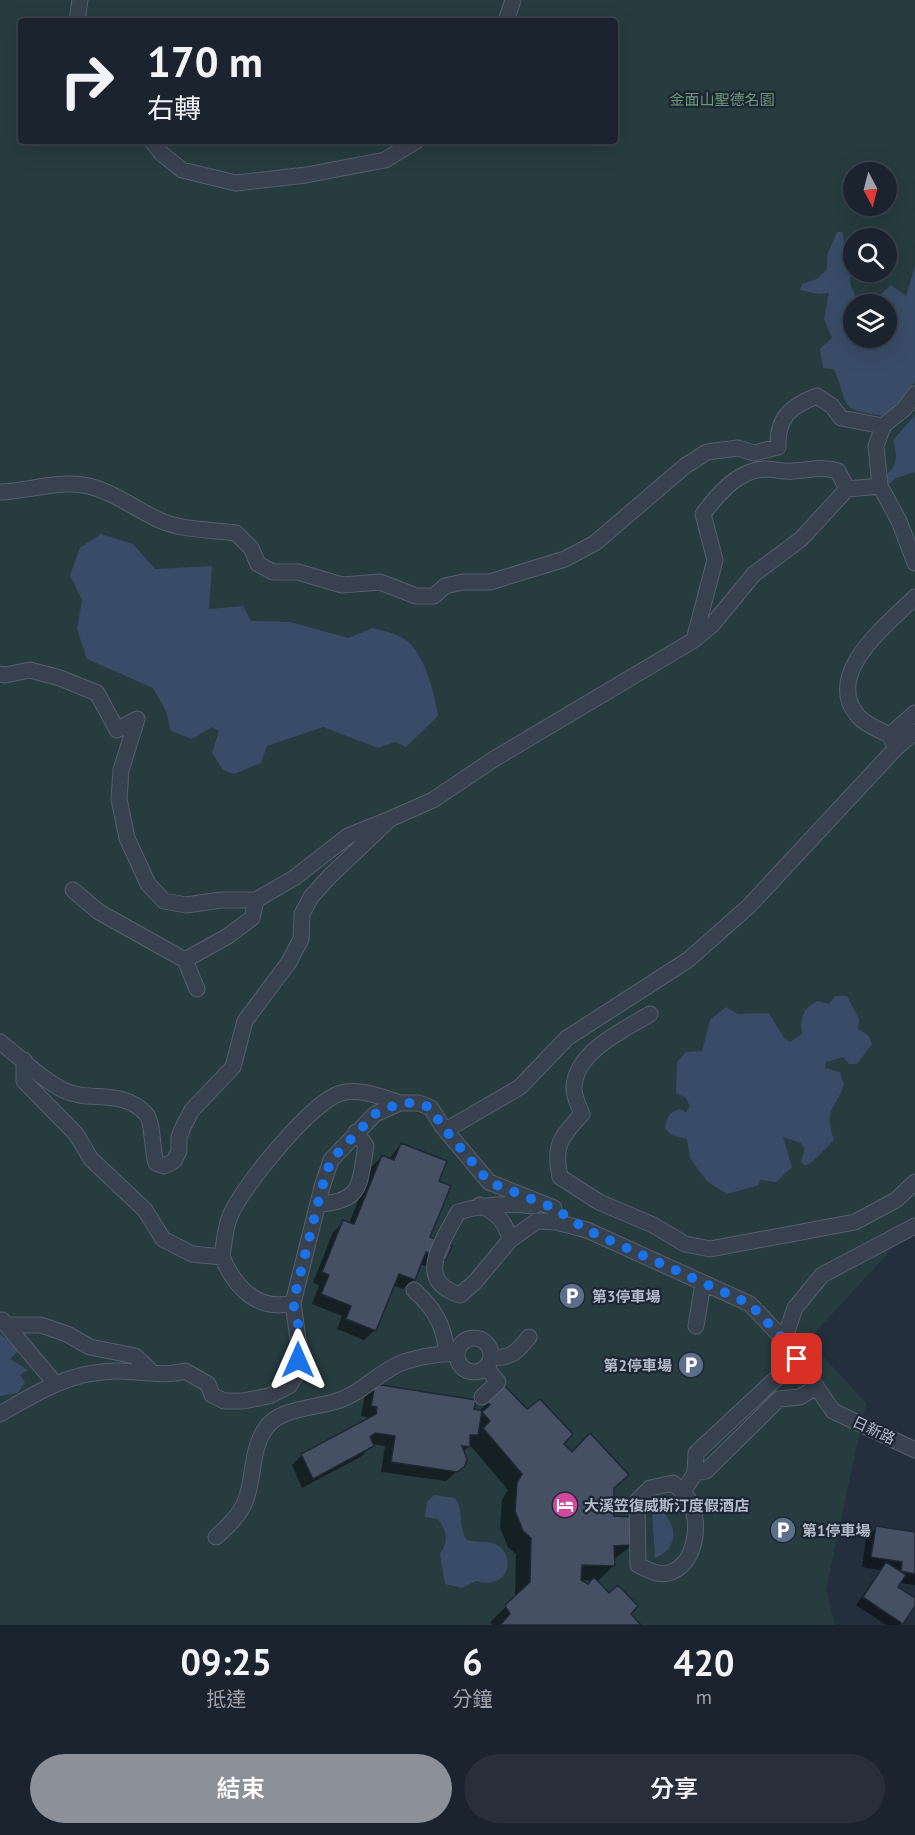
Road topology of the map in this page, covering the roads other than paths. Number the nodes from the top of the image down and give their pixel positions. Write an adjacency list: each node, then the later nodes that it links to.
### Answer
1 (80, 0): 3 (street)
2 (513, 0): 4 (street)
3 (77, 18)
4 (507, 18)
5 (155, 144): 6 (street)
6 (411, 144)
7 (915, 394): 8 (street)
8 (883, 426): 9 (street); 11 (street)
9 (880, 486): 10 (street); 12 (street)
10 (847, 489): 14 (street); 14 (street)
11 (0, 492)
12 (915, 563)
13 (915, 597): 18 (street)
14 (694, 640): 19 (street)
15 (0, 674): 21 (street)
16 (915, 713): 18 (street)
17 (915, 732): 18 (street)
18 (893, 742): 28 (street)
19 (390, 819): 21 (street); 26 (street)
20 (73, 890): 22 (street)
21 (256, 900): 22 (street)
22 (185, 960): 23 (street)
23 (197, 989)
24 (650, 1014): 30 (street)
25 (0, 1042): 26 (street)
26 (24, 1060): 37 (street)
27 (400, 1103): 28 (street); 29 (street); 37 (street)
28 (446, 1130): 33 (street)
29 (356, 1132): 31 (street); 31 (street)
30 (915, 1182)
31 (318, 1204): 40 (street)
32 (480, 1205): 33 (street); 36 (street); 36 (street)
33 (554, 1208): 35 (street)
34 (915, 1226): 44 (street)
35 (587, 1230): 36 (street); 38 (street)
36 (510, 1240)
37 (222, 1257): 40 (street)
38 (703, 1283): 42 (street); 44 (street)
39 (414, 1290): 45 (street)
40 (293, 1303): 48 (street)
41 (3, 1321): 48 (street); 49 (street)
42 (696, 1326)
43 (529, 1337): 47 (street)
44 (784, 1340): 46 (street)
45 (452, 1354): 47 (street); 47 (street); 58 (street)
46 (797, 1359): 50 (street); 51 (street)
47 (488, 1362): 52 (street)
48 (151, 1371): 49 (street)
49 (54, 1382): 54 (street)
50 (768, 1386): 53 (street); 56 (street)
51 (816, 1387): 53 (street); 55 (street, 日新路)
52 (482, 1397)
53 (779, 1400): 56 (street)
54 (0, 1414)
55 (915, 1450)
56 (695, 1473): 57 (street)
57 (683, 1492): 57 (street)
58 (216, 1537)

